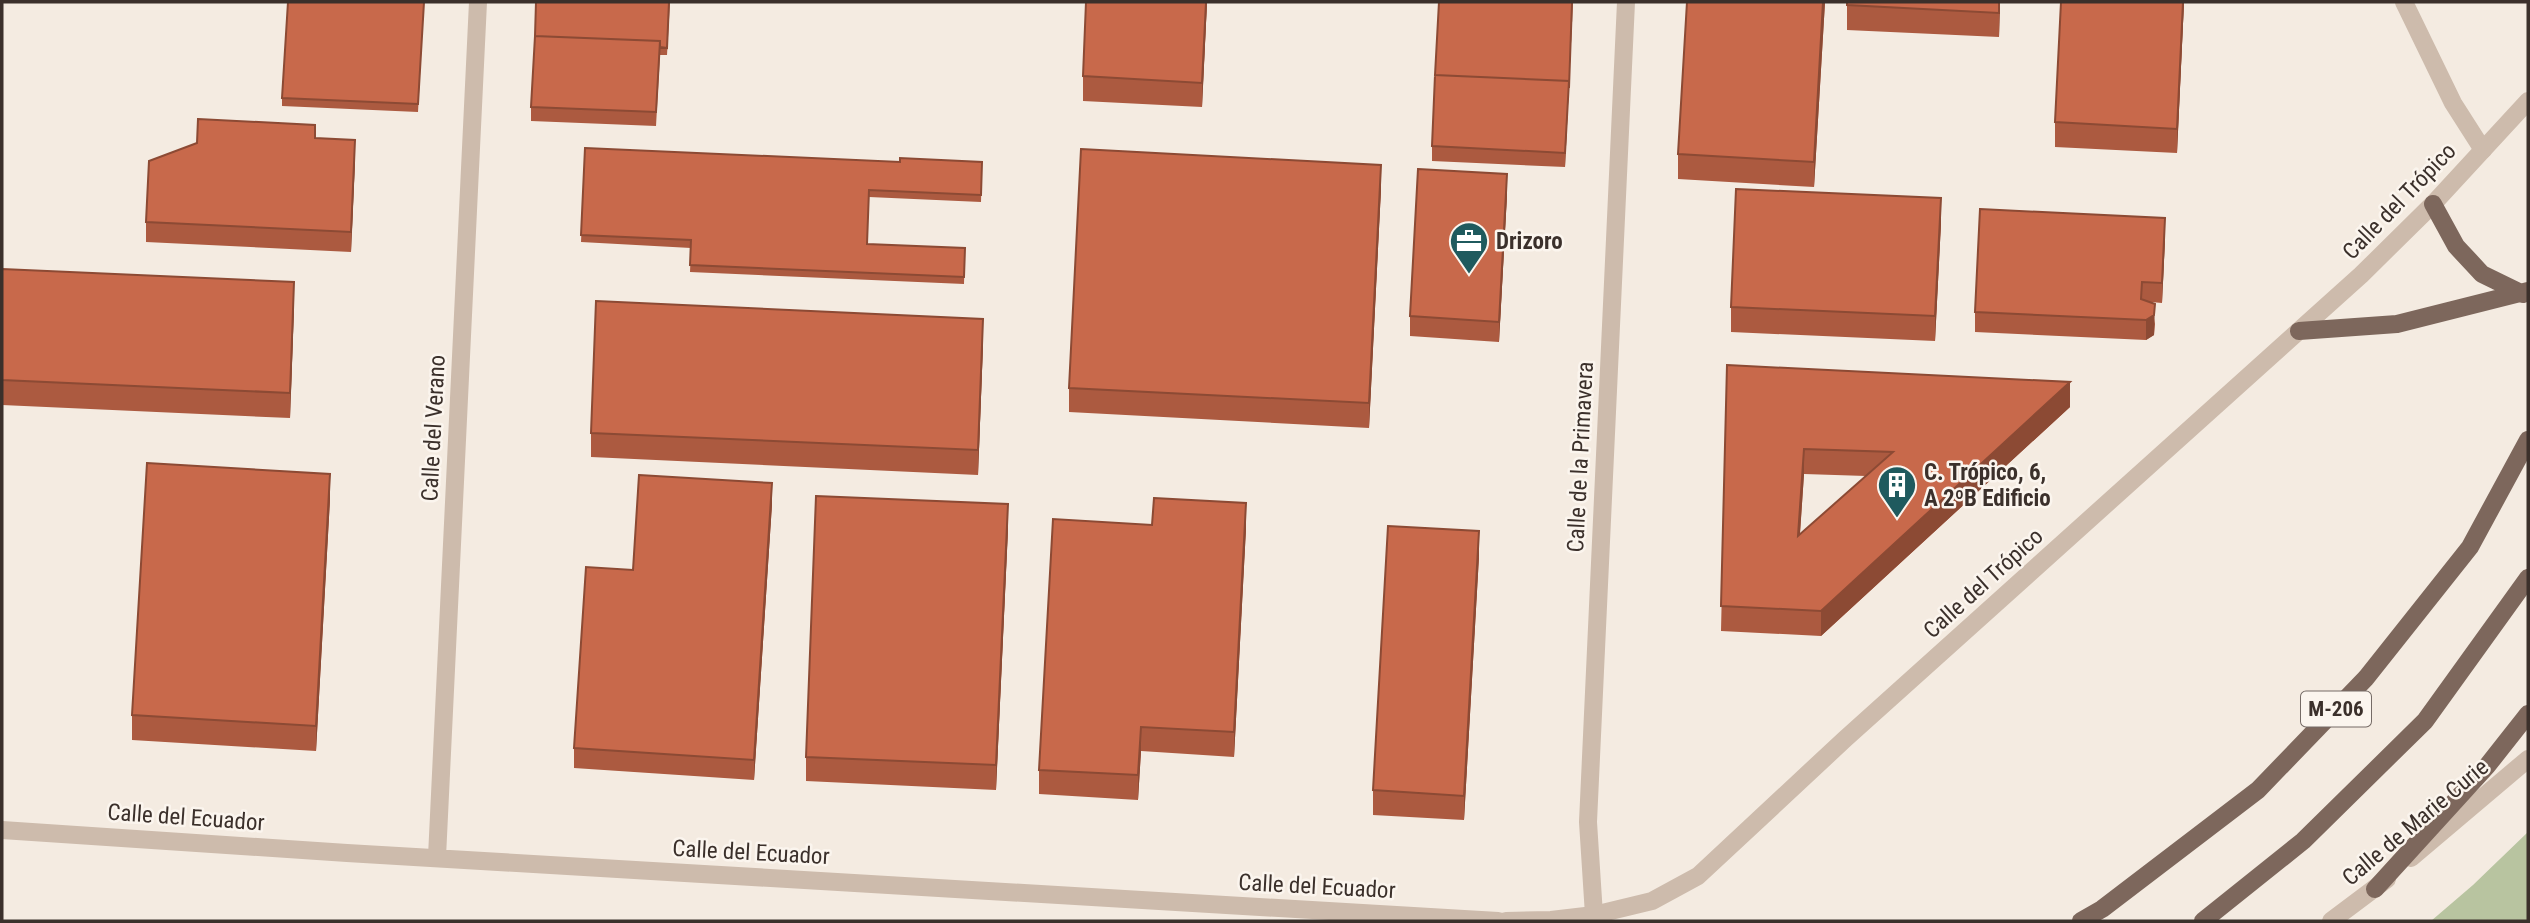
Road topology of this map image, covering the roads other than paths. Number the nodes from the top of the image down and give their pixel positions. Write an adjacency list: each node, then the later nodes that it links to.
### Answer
1 (478, 2): 14 (street, Calle del Verano)
2 (1626, 2): 16 (street, Calle de la Primavera)
3 (2404, 2): 5 (street)
4 (2528, 101): 5 (street, Calle del Trópico)
5 (2483, 150): 6 (street, Calle del Trópico)
6 (2433, 204): 7 (main road); 8 (street, Calle del Trópico)
7 (2526, 293): 8 (main road)
8 (2299, 331): 16 (street, Calle del Trópico)
9 (2528, 440): 19 (main road, M-206)
10 (2528, 578): 20 (main road, M-206)
11 (2528, 714): 15 (main road)
12 (2528, 759): 15 (street, Calle de Marie Curie)
13 (2, 830): 14 (street, Calle del Ecuador)
14 (436, 857): 17 (street, Calle del Ecuador)
15 (2375, 889): 21 (street, Calle de Marie Curie)
16 (1594, 915): 18 (street)
17 (1498, 921)
18 (1506, 921)
19 (2081, 921)
20 (2203, 921)
21 (2331, 921)

